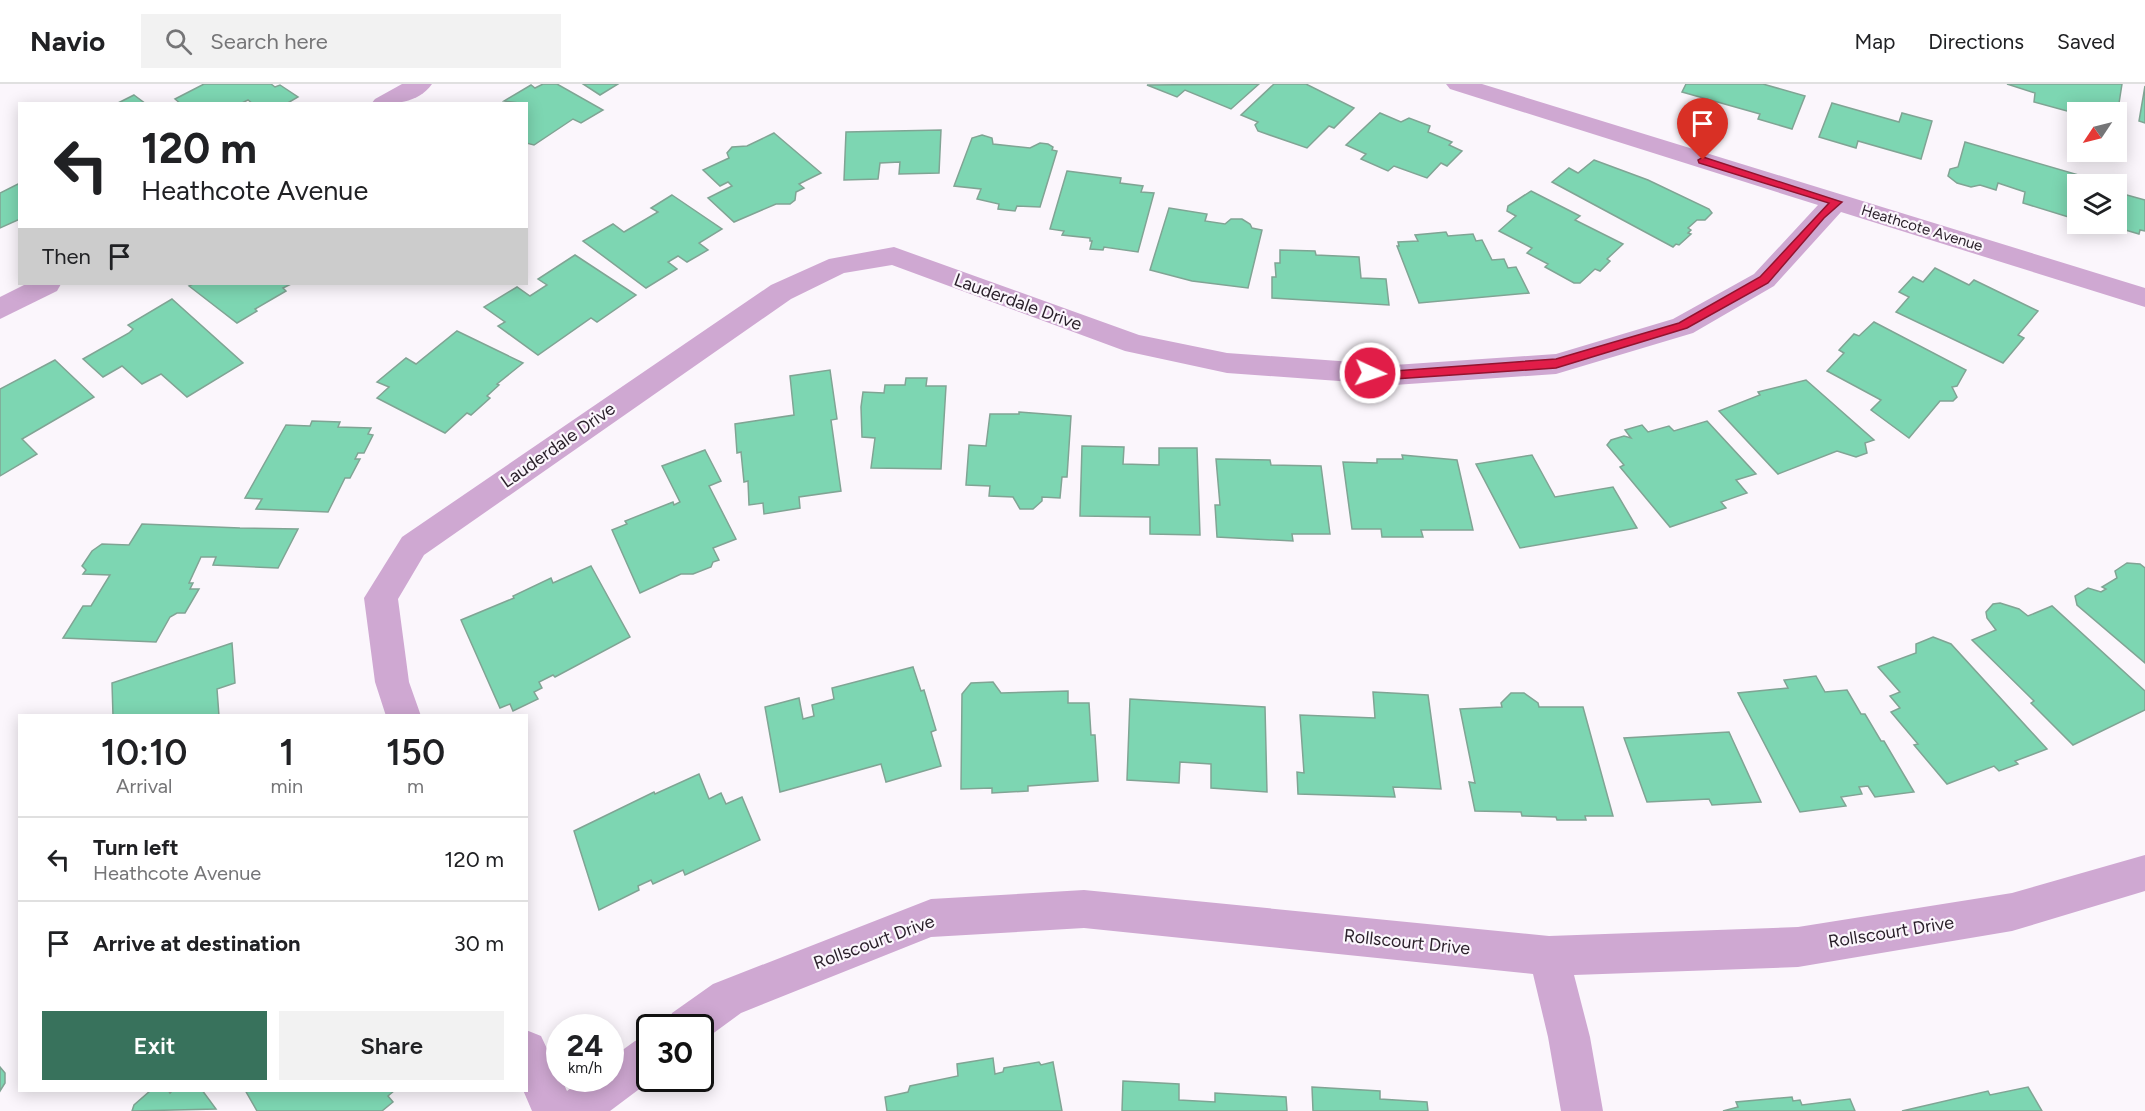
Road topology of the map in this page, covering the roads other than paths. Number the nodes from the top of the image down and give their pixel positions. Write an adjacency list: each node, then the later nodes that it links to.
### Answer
1 (420, 84): 3 (street)
2 (1458, 84): 4 (street, Heathcote Avenue)
3 (387, 102)
4 (1837, 202): 6 (street, Heathcote Avenue); 8 (street, Lauderdale Drive)
5 (45, 285): 7 (street)
6 (2145, 298)
7 (0, 309)
8 (403, 714)
9 (2145, 873): 10 (street, Rollscourt Drive)
10 (1549, 956): 11 (street, Rollscourt Drive); 16 (street)
11 (706, 1014)
12 (528, 1055): 14 (street)
13 (636, 1066): 15 (street)
14 (554, 1111)
15 (575, 1111)
16 (1582, 1111)

